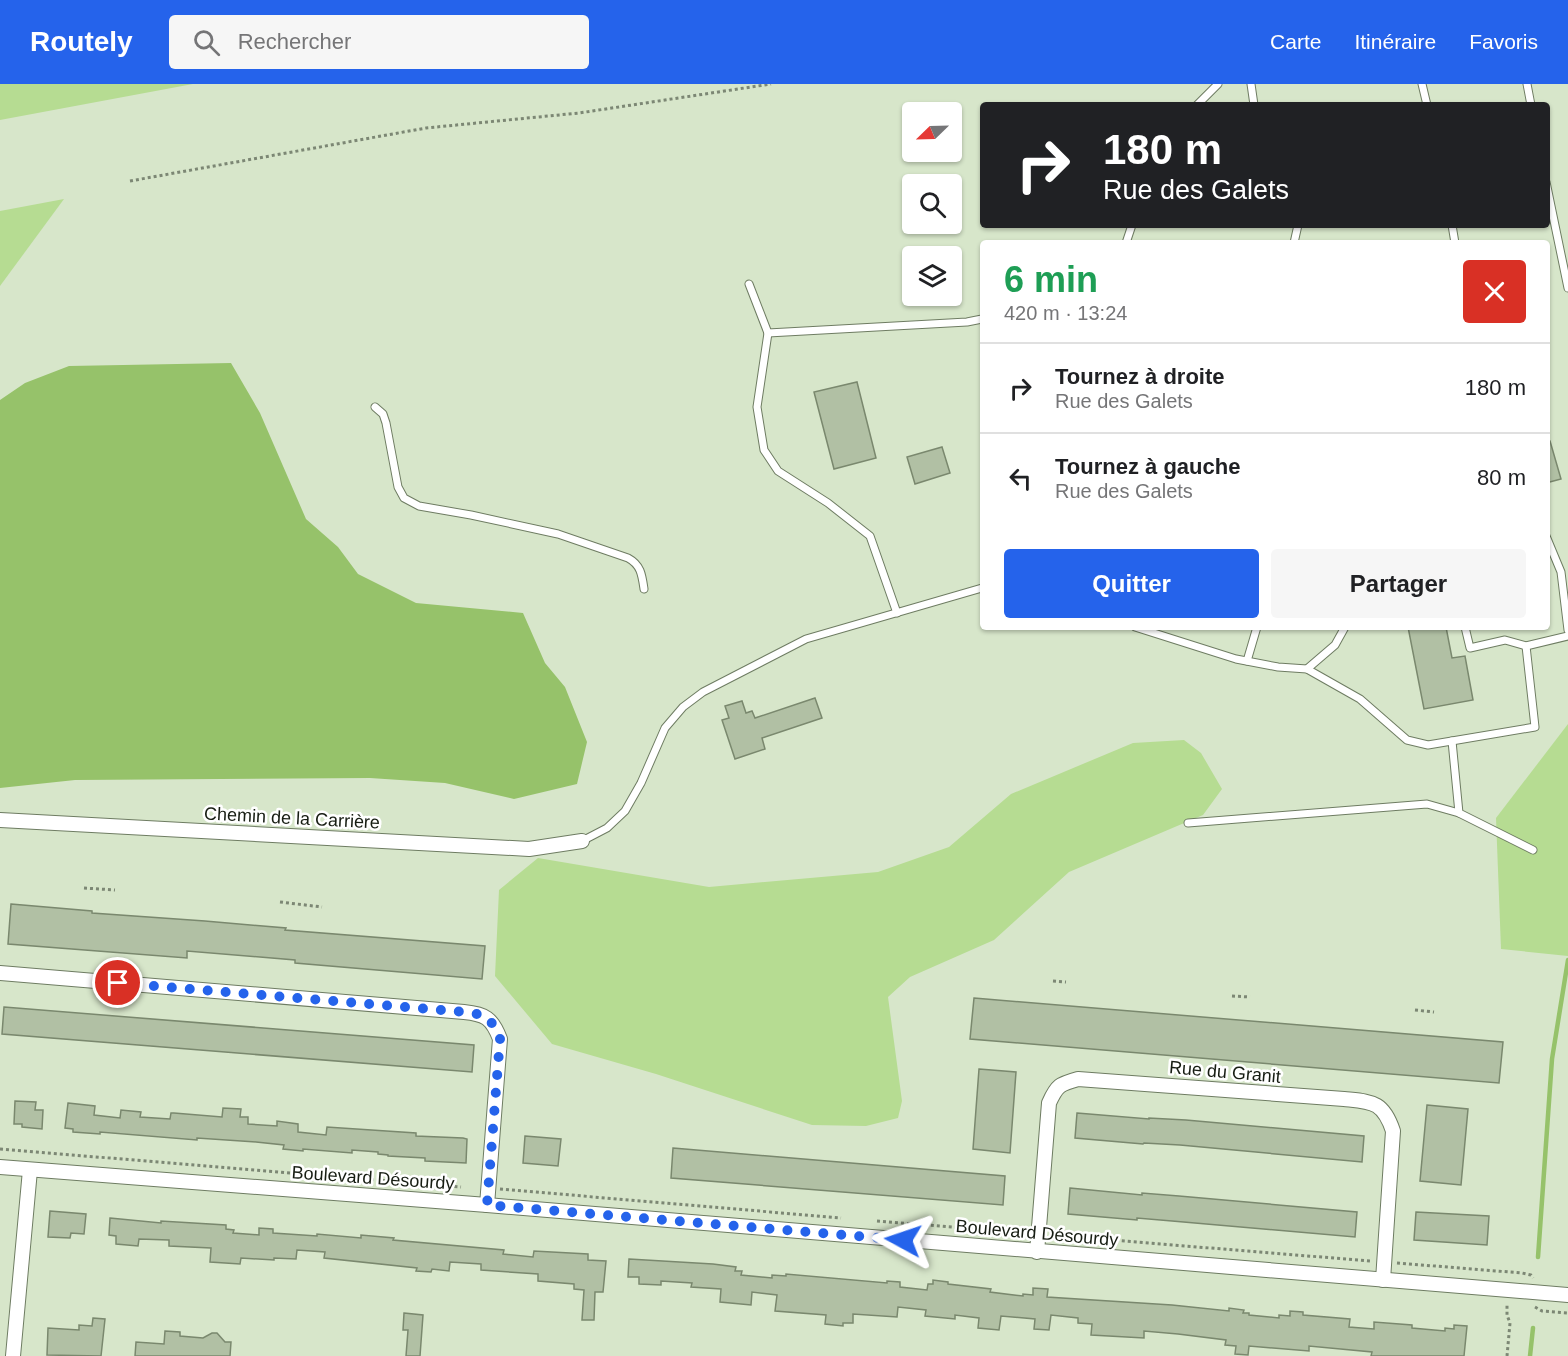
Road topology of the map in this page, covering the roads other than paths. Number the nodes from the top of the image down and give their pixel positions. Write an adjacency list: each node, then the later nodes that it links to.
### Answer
1 (1218, 84): 5 (lane)
2 (1251, 84): 6 (lane)
3 (1422, 84): 7 (lane)
4 (1527, 84): 8 (lane)
5 (1200, 102)
6 (1254, 102)
7 (1426, 102)
8 (1530, 102)
9 (1550, 201): 11 (lane)
10 (749, 284): 13 (lane)
11 (1568, 288)
12 (980, 319): 13 (lane)
13 (768, 333): 18 (lane)
14 (375, 407): 16 (lane)
15 (1550, 546): 23 (lane)
16 (644, 589)
17 (980, 589): 18 (lane)
18 (897, 613): 32 (lane)
19 (1144, 630): 26 (lane)
20 (1256, 630): 26 (lane)
21 (1343, 630): 27 (lane)
22 (1466, 630): 25 (lane)
23 (1568, 630)
24 (1568, 636): 25 (lane)
25 (1526, 646): 28 (lane)
26 (1247, 661): 27 (lane)
27 (1307, 669): 28 (lane)
28 (1452, 741): 29 (lane)
29 (1459, 813): 31 (lane); 33 (lane)
30 (0, 820): 32 (street, Chemin de la Carrière)
31 (1188, 823)
32 (582, 841)
33 (1533, 850)
34 (0, 973): 37 (street)
35 (0, 1167): 36 (street, Boulevard Désourdy)
36 (30, 1170): 37 (street, Boulevard Désourdy); 41 (street)
37 (487, 1205): 38 (street, Boulevard Désourdy)
38 (1037, 1252): 39 (street, Boulevard Désourdy); 39 (street, Rue du Granit)
39 (1383, 1280): 40 (street, Boulevard Désourdy)
40 (1568, 1295)
41 (13, 1356)

